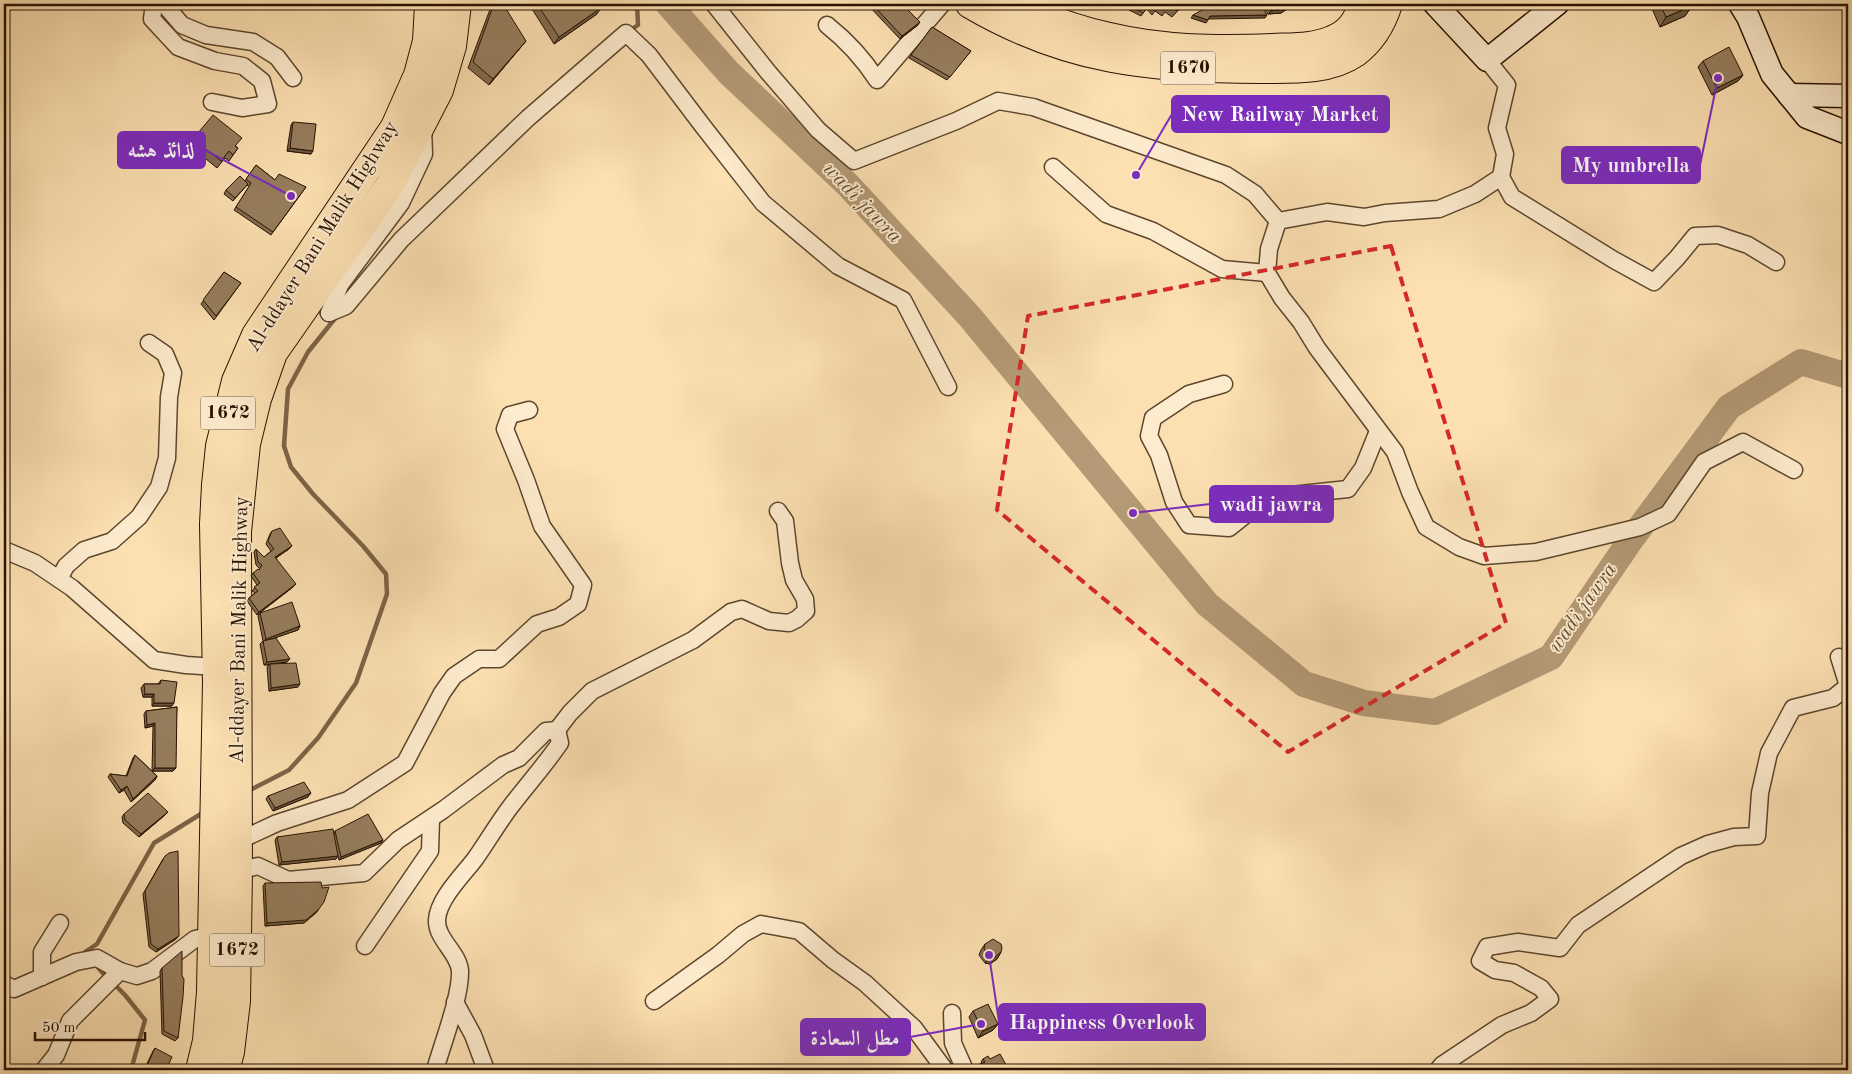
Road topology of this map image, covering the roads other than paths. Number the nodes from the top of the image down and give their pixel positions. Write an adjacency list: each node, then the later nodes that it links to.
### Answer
1 (154, 4): 19 (street)
2 (164, 4): 16 (street)
3 (430, 4): 37 (highway, Al-ddayer Bani Malik Highway / 1672)
4 (457, 4): 20 (highway, Al-ddayer Bani Malik Highway / 1672)
5 (714, 4): 24 (street)
6 (942, 4): 14 (street)
7 (970, 4): 10 (highway, 1670)
8 (1016, 4): 9 (highway, 1670)
9 (1364, 4)
10 (1388, 4)
11 (1436, 4): 15 (street)
12 (1558, 4): 15 (street)
13 (1740, 4): 17 (street)
14 (827, 25)
15 (1487, 60): 23 (street)
16 (293, 78)
17 (1789, 95): 18 (street); 21 (street)
18 (1848, 96)
19 (212, 102)
20 (423, 123): 29 (street); 40 (highway, Al-ddayer Bani Malik Highway / 1672)
21 (1848, 133)
22 (1053, 167): 26 (street)
23 (1501, 177): 24 (street); 25 (street)
24 (1278, 221): 26 (street)
25 (1776, 262)
26 (1267, 273): 31 (street)
27 (150, 342): 35 (street)
28 (1224, 384): 31 (street)
29 (948, 387)
30 (529, 410): 40 (street)
31 (1378, 431): 32 (street)
32 (1794, 470)
33 (778, 511): 38 (street)
34 (4, 550): 35 (street)
35 (59, 580): 37 (street)
36 (1839, 657): 58 (street)
37 (217, 667): 43 (highway, Al-ddayer Bani Malik Highway / 1672)
38 (557, 730): 39 (street); 49 (street)
39 (430, 819): 41 (street); 44 (street)
40 (238, 841): 41 (highway, Al-ddayer Bani Malik Highway / 1672)
41 (238, 871): 53 (highway, Al-ddayer Bani Malik Highway / 1672)
42 (60, 923): 46 (street)
43 (213, 935): 45 (street); 52 (highway, Al-ddayer Bani Malik Highway / 1672)
44 (365, 946)
45 (120, 971): 46 (street); 51 (street)
46 (42, 977): 47 (street)
47 (4, 984)
48 (654, 1001): 56 (street)
49 (455, 1002): 54 (street); 55 (street)
50 (952, 1013): 57 (street)
51 (44, 1070)
52 (200, 1070)
53 (225, 1070)
54 (435, 1070)
55 (486, 1070)
56 (944, 1070)
57 (965, 1070)
58 (1438, 1070)

